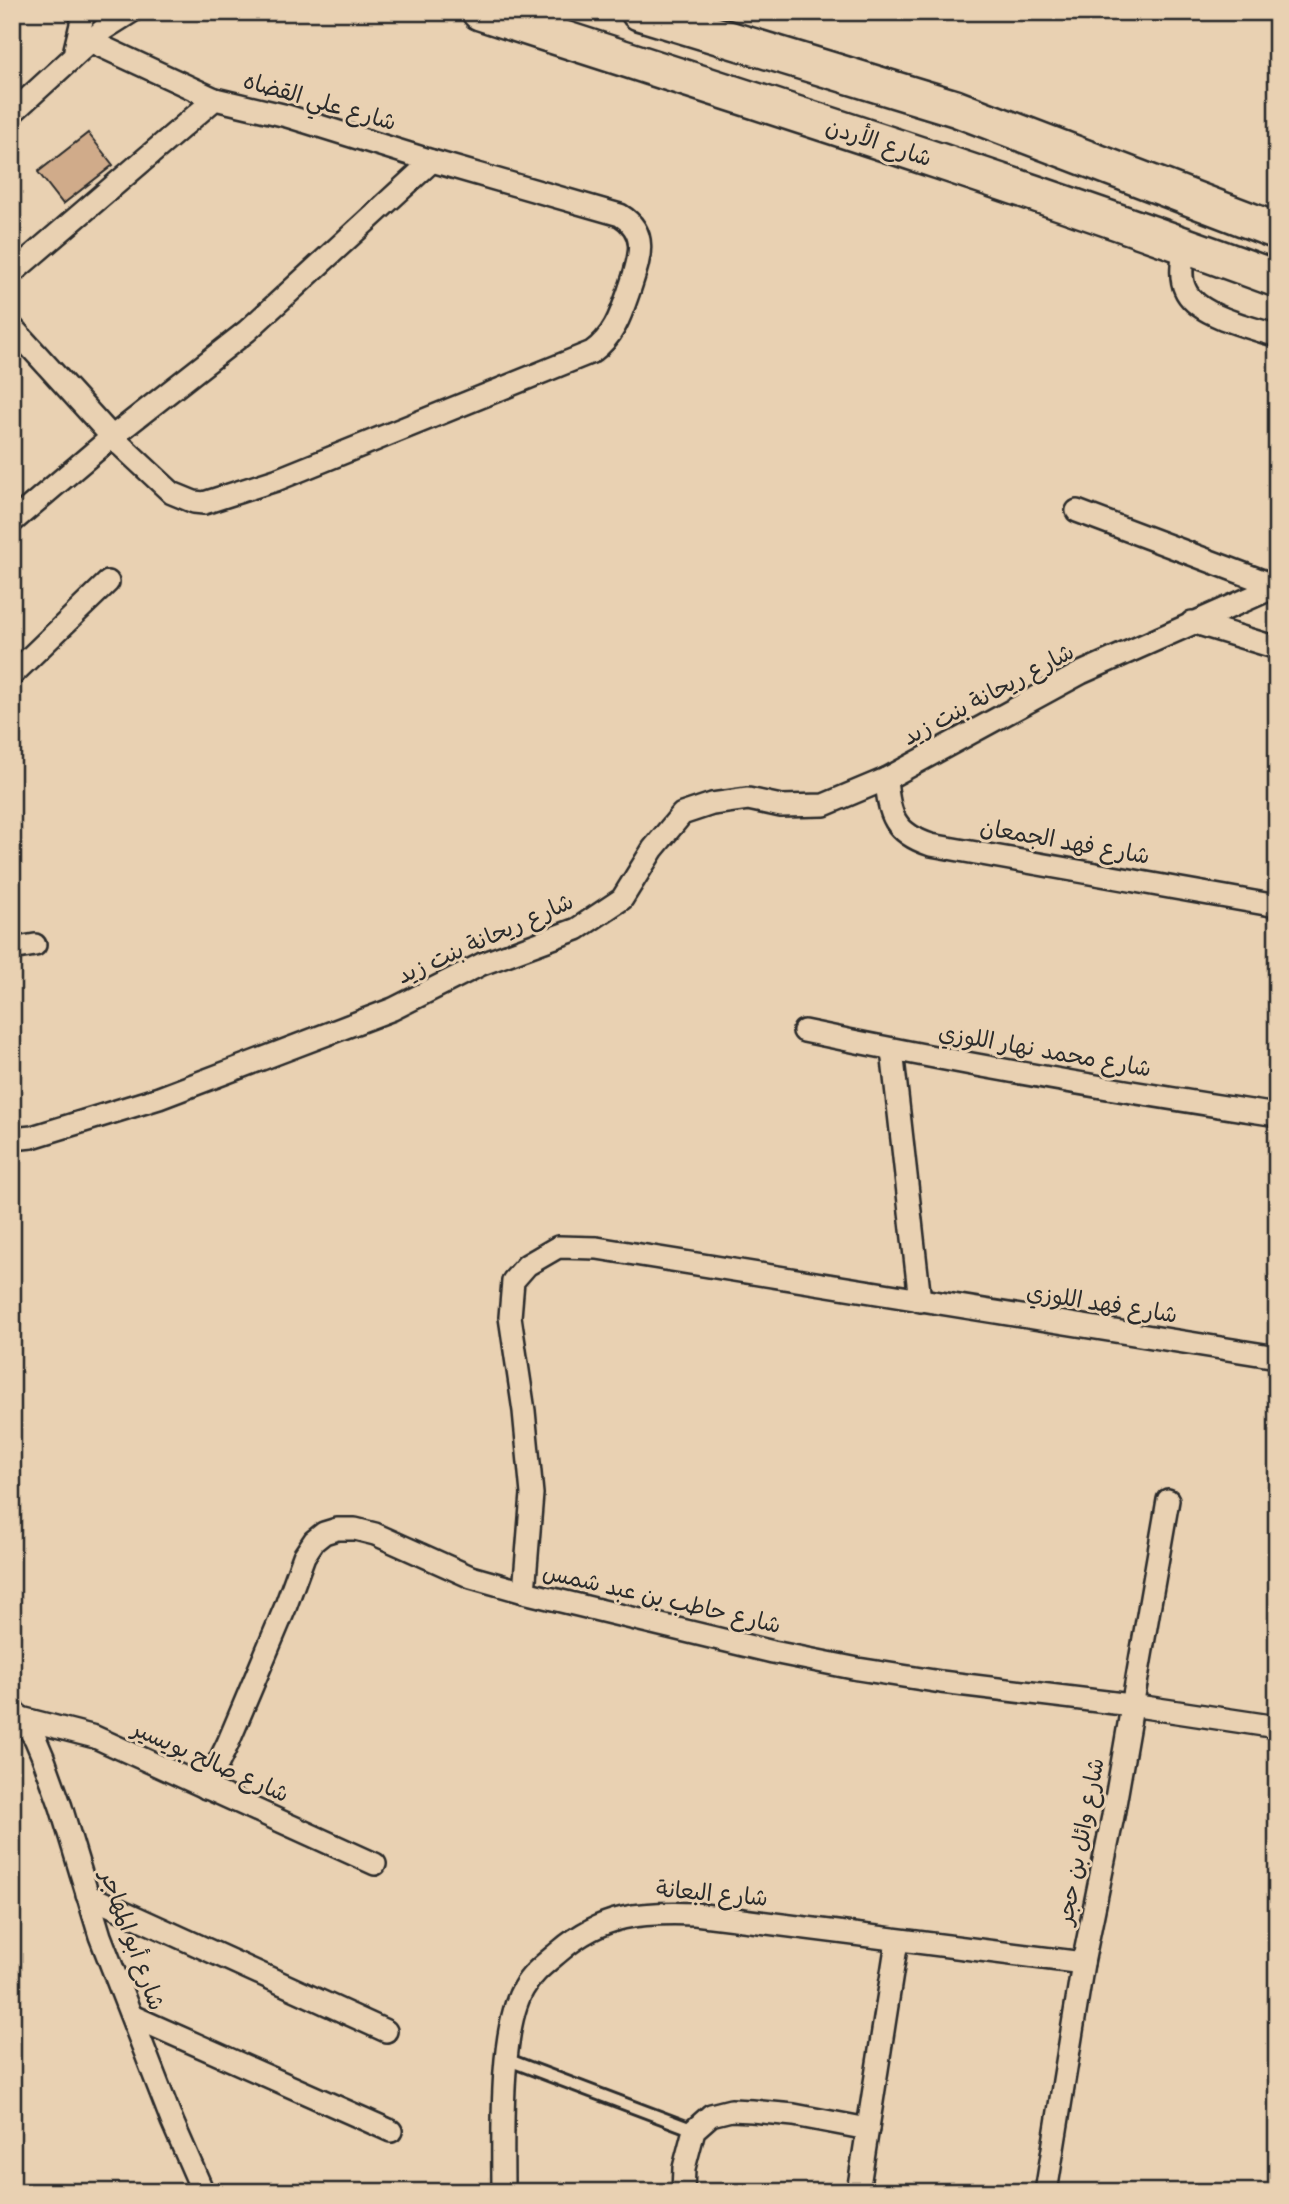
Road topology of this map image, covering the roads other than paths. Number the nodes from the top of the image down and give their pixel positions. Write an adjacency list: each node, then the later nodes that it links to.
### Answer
1 (84, 12): 6 (street)
2 (131, 12): 6 (street)
3 (480, 12): 11 (highway, شارع الأردن)
4 (639, 12): 5 (highway)
5 (709, 23): 10 (highway)
6 (85, 39): 7 (street); 8 (street)
7 (215, 99): 9 (street, شارع علي القضاه); 12 (street, شارع علي القضاه)
8 (12, 113)
9 (432, 161): 16 (street); 16 (street, شارع علي القضاه)
10 (1277, 231)
11 (1184, 245): 13 (highway, شارع الأردن); 15 (street)
12 (12, 273)
13 (1277, 279)
14 (12, 327): 16 (street)
15 (1277, 335)
16 (112, 437): 18 (street)
17 (1077, 511): 20 (street)
18 (12, 522)
19 (108, 582): 23 (street)
20 (1277, 586): 21 (street, شارع ريحانة بنت زيد)
21 (1192, 622): 22 (street); 24 (street, شارع ريحانة بنت زيد)
22 (1277, 648)
23 (12, 675)
24 (886, 779): 25 (street, شارع فهد الجمعان); 31 (street, شارع ريحانة بنت زيد)
25 (1277, 906)
26 (35, 945): 27 (street)
27 (12, 949)
28 (804, 1031): 29 (street, شارع محمد نهار اللوزي)
29 (892, 1050): 30 (street, شارع محمد نهار اللوزي); 32 (street)
30 (1277, 1115)
31 (12, 1139)
32 (920, 1301): 33 (street, شارع فهد اللوزي); 35 (street, شارع فهد اللوزي)
33 (1277, 1357)
34 (1168, 1500): 36 (street, شارع وائل بن حجر)
35 (524, 1592): 36 (street, شارع حاطب بن عبد شمس); 39 (street, شارع حاطب بن عبد شمس)
36 (1131, 1706): 38 (street, شارع حاطب بن عبد شمس); 43 (street, شارع وائل بن حجر)
37 (17, 1714): 39 (street, شارع صالح بويسير); 41 (street, شارع أبو المهاجر)
38 (1277, 1727)
39 (206, 1787): 40 (street, شارع صالح بويسير)
40 (375, 1864)
41 (87, 1895): 44 (street, شارع أبو المهاجر); 45 (street)
42 (897, 1941): 43 (street, شارع البعانة); 46 (street, شارع البعانة); 47 (street)
43 (1083, 1963): 54 (street, شارع وائل بن حجر)
44 (132, 2015): 49 (street); 50 (street, شارع أبو المهاجر)
45 (386, 2031)
46 (506, 2059): 48 (lane); 51 (street, شارع البعانة)
47 (868, 2129): 48 (street); 53 (street)
48 (694, 2130): 52 (street)
49 (391, 2131)
50 (203, 2192)
51 (503, 2192)
52 (683, 2192)
53 (858, 2192)
54 (1046, 2192)

